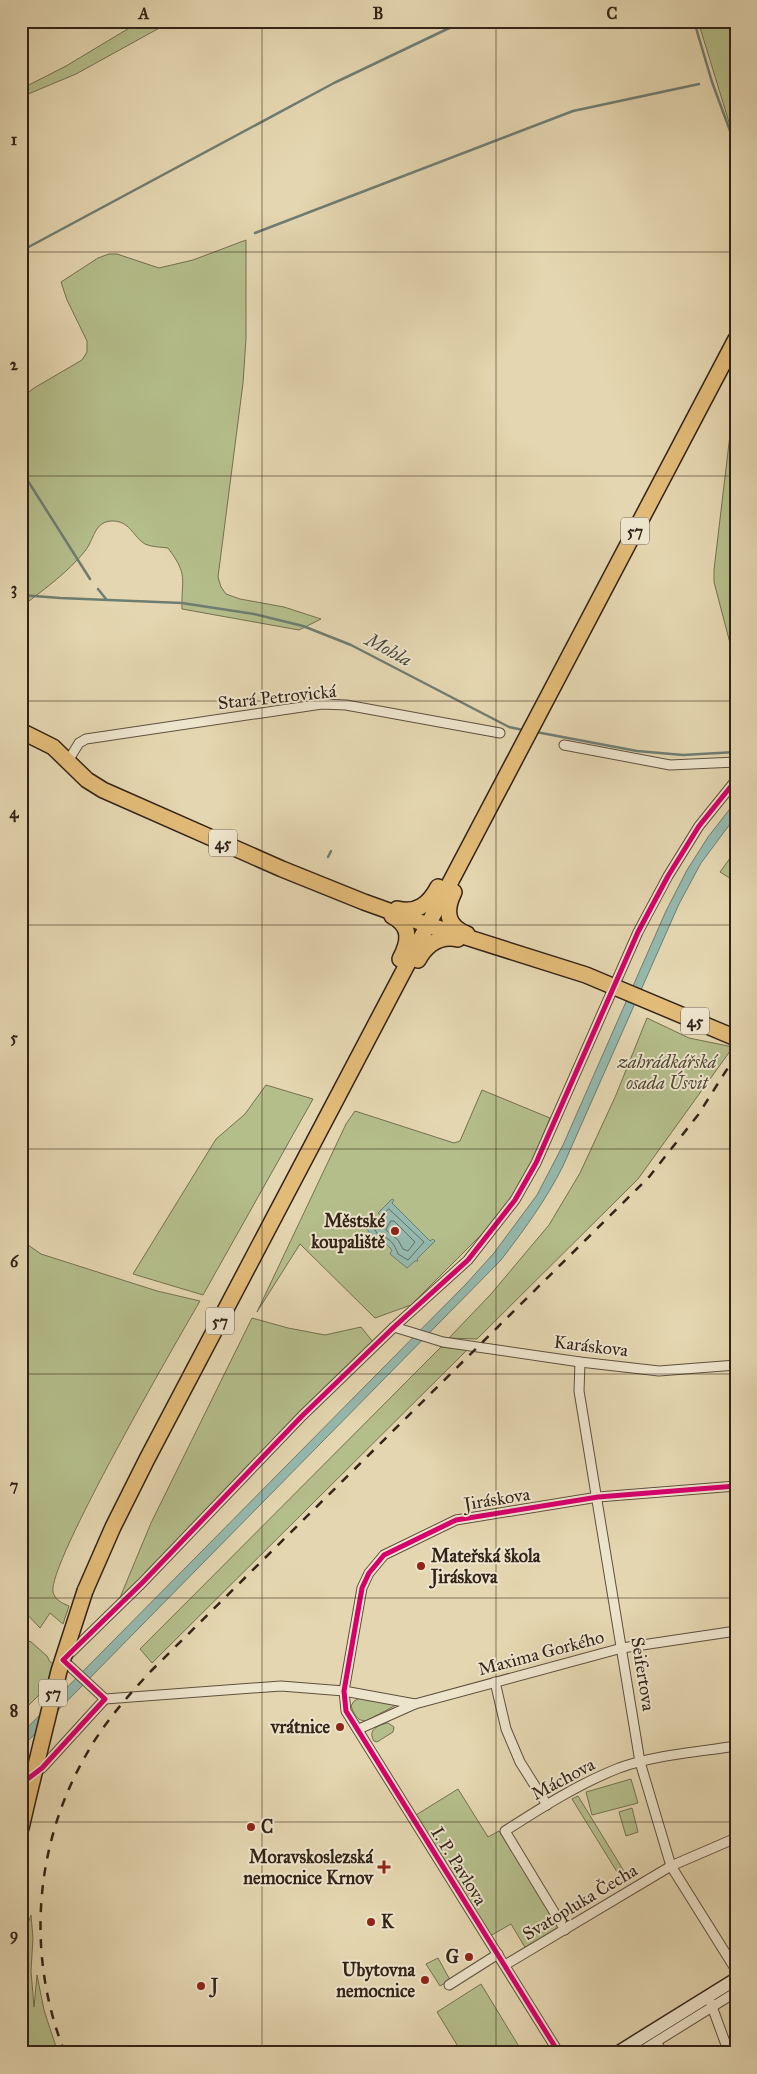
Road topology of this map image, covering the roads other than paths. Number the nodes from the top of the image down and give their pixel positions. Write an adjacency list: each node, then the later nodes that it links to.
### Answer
1 (736, 339): 7 (main road, 57)
2 (28, 733): 5 (main road, 45)
3 (500, 733): 5 (street, Stará Petrovická)
4 (564, 745): 6 (street)
5 (68, 762): 9 (main road, 45)
6 (736, 762)
7 (504, 780): 9 (main road); 10 (main road, 57); 11 (main road)
8 (736, 780): 12 (street)
9 (364, 902): 10 (main road, 45); 14 (main road)
10 (428, 925): 11 (main road, 45); 14 (main road, 57)
11 (493, 946): 12 (main road, 45); 14 (main road)
12 (615, 987): 13 (main road, 45); 15 (street)
13 (736, 1038)
14 (360, 1055): 31 (main road, 57, bridge)
15 (398, 1329): 16 (street, Karáskova); 24 (street)
16 (580, 1362): 17 (street, Karáskova); 19 (street, Seifertova)
17 (736, 1365)
18 (736, 1486): 19 (street, Jiráskova)
19 (598, 1497): 21 (street, Seifertova); 23 (street, Jiráskova)
20 (736, 1630): 21 (street, Maxima Gorkého)
21 (622, 1648): 22 (street, Maxima Gorkého); 28 (street, Seifertova)
22 (495, 1682): 25 (street, Maxima Gorkého); 30 (street)
23 (344, 1691): 24 (street, Maxima Gorkého); 25 (street, Maxima Gorkého); 26 (street, I. P. Pavlova)
24 (105, 1699): 29 (street)
25 (415, 1704): 26 (street, Maxima Gorkého)
26 (358, 1729): 35 (street, I. P. Pavlova)
27 (736, 1746): 28 (street, Máchova)
28 (640, 1762): 30 (street, Máchova); 33 (street, Seifertova)
29 (21, 1784)
30 (547, 1805): 34 (street, Máchova)
31 (21, 1828)
32 (736, 1838): 33 (street, Svatopluka Čecha)
33 (671, 1866): 34 (street, Svatopluka Čecha); 37 (street, Seifertova)
34 (565, 1930): 36 (street, Svatopluka Čecha)
35 (498, 1954): 36 (street, I. P. Pavlova); 39 (street)
36 (505, 1965): 44 (street, I. P. Pavlova)
37 (736, 1970)
38 (736, 1979): 41 (main road)
39 (449, 1985)
40 (736, 1992): 41 (street)
41 (710, 2001): 42 (street); 43 (street); 45 (main road)
42 (656, 2042): 46 (street); 47 (street)
43 (731, 2048)
44 (559, 2053)
45 (617, 2053)
46 (638, 2053)
47 (662, 2053)

